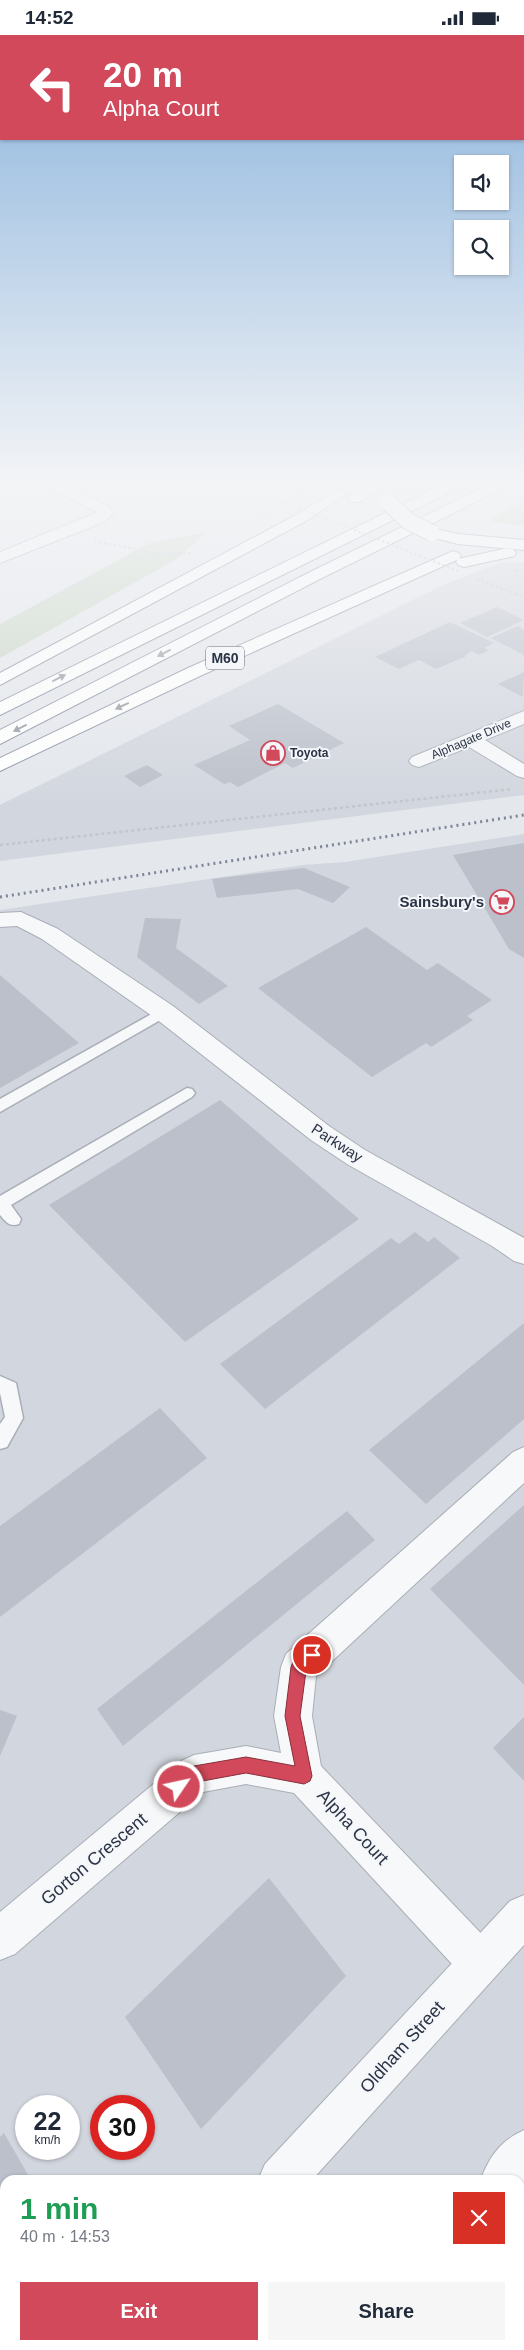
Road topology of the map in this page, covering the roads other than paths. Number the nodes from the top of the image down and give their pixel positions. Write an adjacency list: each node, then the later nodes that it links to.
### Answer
1 (168, 590): 5 (highway)
2 (238, 590): 6 (highway, one-way to 2)
3 (287, 590): 8 (highway, M60, one-way to 8)
4 (380, 590): 11 (highway, M60, one-way to 11)
5 (0, 680)
6 (0, 709)
7 (524, 717): 9 (street, Alphagate Drive)
8 (0, 738)
9 (470, 739): 10 (street, Alphagate Drive); 12 (street)
10 (419, 761)
11 (0, 765)
12 (524, 772)
13 (0, 920): 14 (street, Parkway)
14 (164, 1012): 16 (lane); 19 (street, Parkway)
15 (187, 1093): 17 (lane)
16 (0, 1107)
17 (0, 1204): 18 (lane)
18 (13, 1219)
19 (524, 1253)
20 (0, 1384): 21 (lane)
21 (0, 1441)
22 (524, 1462): 23 (street)
23 (304, 1776): 25 (street, Gorton Crescent); 26 (street, Alpha Court)
24 (524, 1915): 26 (street, Oldham Street)
25 (0, 1939)
26 (479, 1962): 27 (street, Oldham Street)
27 (287, 2175)

